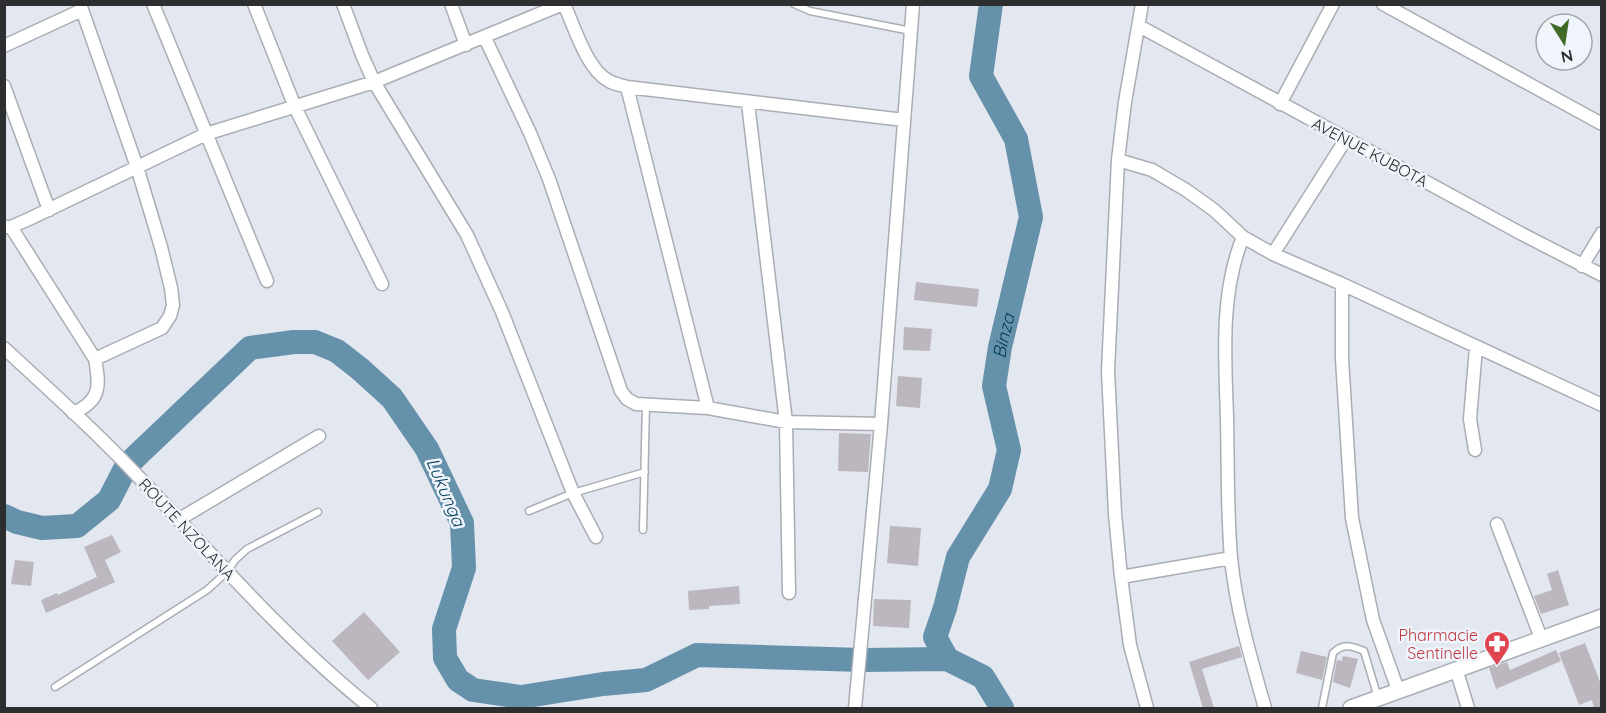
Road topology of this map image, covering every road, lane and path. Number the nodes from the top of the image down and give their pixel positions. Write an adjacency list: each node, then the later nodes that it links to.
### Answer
1 (153, 4): 25 (street)
2 (254, 4): 22 (street)
3 (343, 4): 17 (street)
4 (451, 4): 15 (street)
5 (564, 4): 14 (street); 19 (street)
6 (794, 4): 13 (lane)
7 (913, 4): 13 (street)
8 (1142, 4): 12 (street)
9 (1333, 4): 21 (street)
10 (1383, 4): 24 (street)
11 (81, 7): 16 (street); 28 (street)
12 (1139, 26): 21 (street, AVENUE KUBOTA); 27 (street)
13 (911, 31): 23 (street)
14 (485, 38): 15 (street); 42 (street)
15 (466, 45): 17 (street)
16 (4, 46)
17 (374, 82): 22 (street); 51 (street)
18 (4, 86): 29 (street)
19 (627, 87): 20 (street); 44 (street)
20 (748, 103): 23 (street); 46 (street)
21 (1280, 104): 26 (street, AVENUE KUBOTA)
22 (295, 107): 25 (street); 37 (street)
23 (904, 120): 47 (street)
24 (1602, 124)
25 (206, 134): 28 (street); 36 (street)
26 (1346, 140): 33 (street); 34 (street, AVENUE KUBOTA)
27 (1118, 160): 32 (street); 60 (street)
28 (137, 167): 29 (street); 41 (street)
29 (49, 210): 30 (street)
30 (8, 227): 41 (street)
31 (1602, 233): 34 (street)
32 (1243, 237): 33 (street); 58 (street)
33 (1273, 254): 38 (street)
34 (1582, 267): 35 (street, AVENUE KUBOTA)
35 (1602, 275)
36 (267, 281)
37 (382, 284)
38 (1342, 284): 39 (street); 66 (street)
39 (1476, 347): 43 (street); 49 (street)
40 (4, 348): 45 (street, ROUTE NZOLANA)
41 (95, 360): 45 (street)
42 (646, 405): 44 (street); 50 (lane)
43 (1602, 405)
44 (708, 408): 46 (street)
45 (73, 413): 54 (street, ROUTE NZOLANA)
46 (786, 422): 47 (street); 61 (street)
47 (881, 424): 69 (street)
48 (319, 436): 54 (street)
49 (1475, 450)
50 (645, 472): 51 (lane); 56 (lane)
51 (573, 493): 53 (lane); 57 (street)
52 (318, 512): 59 (lane)
53 (529, 512)
54 (178, 520): 59 (street, ROUTE NZOLANA)
55 (1497, 524): 63 (street)
56 (643, 530)
57 (596, 537)
58 (1231, 558): 60 (street); 71 (street)
59 (227, 572): 65 (lane); 68 (street, ROUTE NZOLANA)
60 (1121, 577): 70 (street)
61 (789, 593)
62 (1602, 617): 63 (street)
63 (1540, 639): 64 (street)
64 (1456, 669): 66 (street); 74 (street)
65 (55, 687)
66 (1398, 690): 67 (street)
67 (1378, 698): 72 (lane); 73 (street)
68 (370, 708)
69 (855, 708)
70 (1147, 708)
71 (1265, 708)
72 (1322, 708)
73 (1351, 708)
74 (1468, 708)

